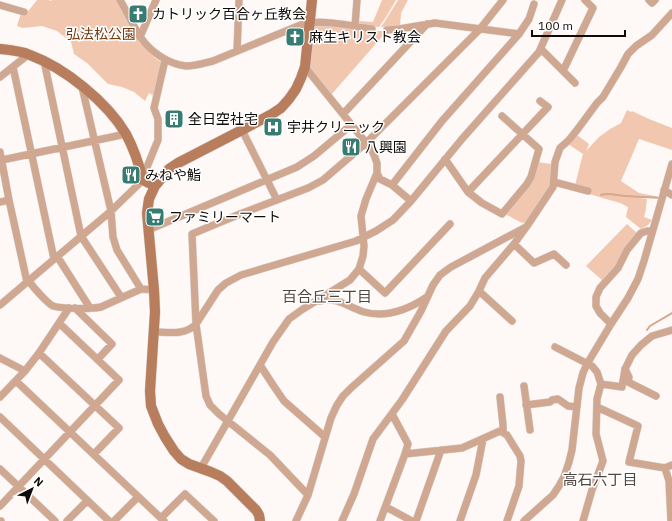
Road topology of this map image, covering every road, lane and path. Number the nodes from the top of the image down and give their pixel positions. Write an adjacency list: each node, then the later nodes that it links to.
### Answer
1 (120, 0): 22 (street)
2 (156, 0): 22 (street)
3 (240, 0): 25 (street)
4 (312, 0): 15 (street)
5 (357, 0): 17 (street)
6 (502, 0): 19 (street)
7 (562, 0): 24 (street)
8 (584, 0): 31 (street)
9 (649, 0): 10 (street)
10 (655, 0)
11 (534, 4): 21 (street)
12 (0, 5): 13 (street)
13 (24, 12)
14 (672, 13): 53 (street)
15 (310, 22): 17 (street); 25 (street); 30 (street)
16 (427, 24): 19 (street); 20 (street); 36 (street)
17 (355, 26): 18 (street)
18 (372, 29)
19 (480, 29): 21 (street); 43 (street)
20 (387, 30)
21 (518, 34): 54 (street)
22 (140, 37): 27 (street)
23 (0, 49): 26 (street)
24 (541, 49): 31 (street); 47 (street)
25 (237, 51): 27 (street)
26 (29, 54): 28 (street); 29 (street)
27 (165, 60): 51 (street)
28 (44, 61): 34 (street); 44 (street)
29 (13, 67): 32 (street); 46 (street)
30 (305, 67): 36 (street); 39 (street)
31 (562, 71): 33 (street)
32 (0, 77)
33 (575, 83)
34 (82, 86): 40 (street); 42 (street)
35 (540, 101): 41 (street)
36 (343, 114): 38 (street)
37 (502, 116): 41 (street)
38 (351, 125): 43 (street); 52 (street)
39 (242, 130): 52 (street); 55 (street)
40 (126, 134): 42 (street); 51 (street)
41 (522, 135): 58 (street); 58 (street)
42 (95, 140): 44 (street); 64 (street)
43 (366, 143): 50 (street); 61 (street)
44 (63, 147): 46 (street); 69 (street)
45 (0, 152): 48 (street)
46 (32, 154): 48 (street); 72 (street)
47 (445, 159): 58 (street); 62 (street)
48 (2, 160): 60 (street)
49 (672, 166): 56 (street)
50 (377, 173): 54 (street); 70 (street)
51 (143, 180): 55 (street); 64 (street)
52 (267, 180): 61 (street); 67 (street)
53 (554, 182): 57 (street); 66 (street)
54 (392, 185): 62 (street)
55 (155, 186): 67 (street)
56 (664, 190): 59 (street); 68 (street)
57 (588, 191)
58 (468, 192)
59 (672, 196)
60 (9, 200): 63 (street); 75 (street)
61 (277, 200): 87 (street)
62 (411, 201): 70 (street)
63 (0, 202)
64 (111, 211): 69 (street); 76 (street)
65 (450, 224): 74 (street)
66 (528, 226): 71 (street); 80 (street)
67 (148, 230): 77 (street)
68 (652, 231): 88 (street); 88 (street)
69 (81, 236): 72 (street); 79 (street)
70 (363, 238): 74 (street); 87 (street)
71 (514, 244): 73 (street); 78 (street)
72 (56, 258): 75 (street); 84 (street)
73 (566, 264)
74 (359, 269): 81 (street)
75 (28, 282): 82 (street); 83 (street)
76 (142, 290): 77 (street); 79 (street)
77 (154, 290): 90 (street)
78 (479, 291): 85 (street); 109 (street)
79 (121, 297): 84 (street)
80 (427, 297): 81 (street); 115 (street)
81 (315, 302): 96 (street)
82 (0, 305)
83 (72, 308): 84 (street); 86 (street); 94 (street)
84 (90, 308)
85 (512, 321)
86 (59, 323): 92 (street); 94 (street)
87 (196, 324): 90 (street); 111 (street)
88 (611, 324): 95 (street)
89 (672, 330): 97 (street)
90 (153, 332): 122 (street)
91 (555, 346): 95 (street)
92 (39, 353): 98 (street); 106 (street)
93 (0, 358): 98 (street)
94 (98, 359): 106 (street)
95 (587, 364): 100 (street); 107 (street)
96 (260, 365): 111 (street); 115 (street)
97 (625, 369): 100 (street); 102 (street)
98 (25, 371): 99 (street)
99 (16, 381): 103 (street); 113 (street)
100 (601, 384): 108 (street)
101 (524, 386): 105 (street)
102 (656, 396)
103 (0, 397)
104 (500, 397): 114 (street)
105 (526, 405): 107 (street); 112 (street)
106 (95, 406): 113 (street); 118 (street)
107 (577, 406): 144 (street)
108 (597, 408): 121 (street); 145 (street)
109 (392, 414): 119 (street); 138 (street)
110 (0, 417): 120 (street)
111 (227, 420): 122 (street); 125 (street)
112 (530, 430)
113 (70, 432): 118 (street); 120 (street)
114 (503, 432): 116 (street); 143 (street)
115 (325, 436): 125 (street)
116 (483, 439): 117 (street); 142 (street)
117 (441, 450): 119 (street); 141 (street)
118 (94, 454): 126 (street)
119 (405, 454): 129 (street)
120 (44, 460): 124 (street); 127 (street)
121 (668, 466): 146 (street)
122 (201, 468): 136 (street)
123 (0, 469): 124 (street)
124 (19, 487): 128 (street); 131 (street)
125 (308, 495): 137 (street)
126 (138, 497): 130 (street); 134 (street)
127 (87, 501): 132 (street); 133 (street)
128 (0, 506)
129 (386, 507): 139 (street); 140 (street)
130 (162, 520): 135 (street)
131 (55, 521)
132 (67, 521)
133 (109, 521)
134 (114, 521)
135 (214, 521)
136 (260, 521)
137 (296, 521)
138 (342, 521)
139 (380, 521)
140 (412, 521)
141 (416, 521)
142 (460, 521)
143 (507, 521)
144 (524, 521)
145 (583, 521)
146 (671, 521)

